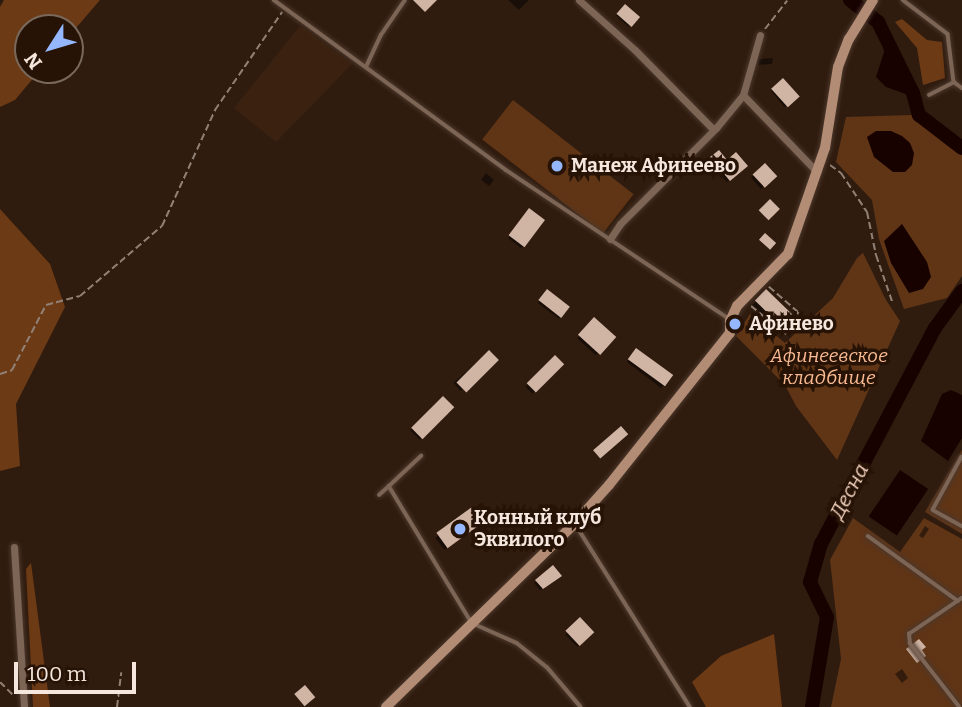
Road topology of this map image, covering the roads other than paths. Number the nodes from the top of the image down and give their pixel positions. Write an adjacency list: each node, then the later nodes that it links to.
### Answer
1 (274, 0): 7 (lane)
2 (405, 0): 7 (lane)
3 (579, 0): 12 (street)
4 (873, 0): 13 (street)
5 (903, 0): 8 (lane)
6 (760, 35): 11 (street)
7 (366, 67): 14 (lane)
8 (954, 82): 9 (lane); 10 (lane)
9 (962, 88)
10 (929, 94)
11 (743, 95): 12 (street); 13 (street)
12 (714, 130): 14 (street)
13 (817, 172): 15 (street)
14 (610, 239): 15 (lane)
15 (732, 318): 20 (street)
16 (421, 456): 18 (lane)
17 (962, 457): 21 (lane)
18 (389, 486): 19 (lane); 25 (lane)
19 (379, 495)
20 (575, 523): 25 (street); 29 (lane)
21 (962, 526)
22 (868, 536): 24 (lane)
23 (14, 547): 26 (street)
24 (960, 599): 30 (lane)
25 (472, 622): 27 (street); 28 (lane)
26 (24, 703)
27 (391, 705)
28 (581, 707)
29 (690, 707)
30 (959, 707)

